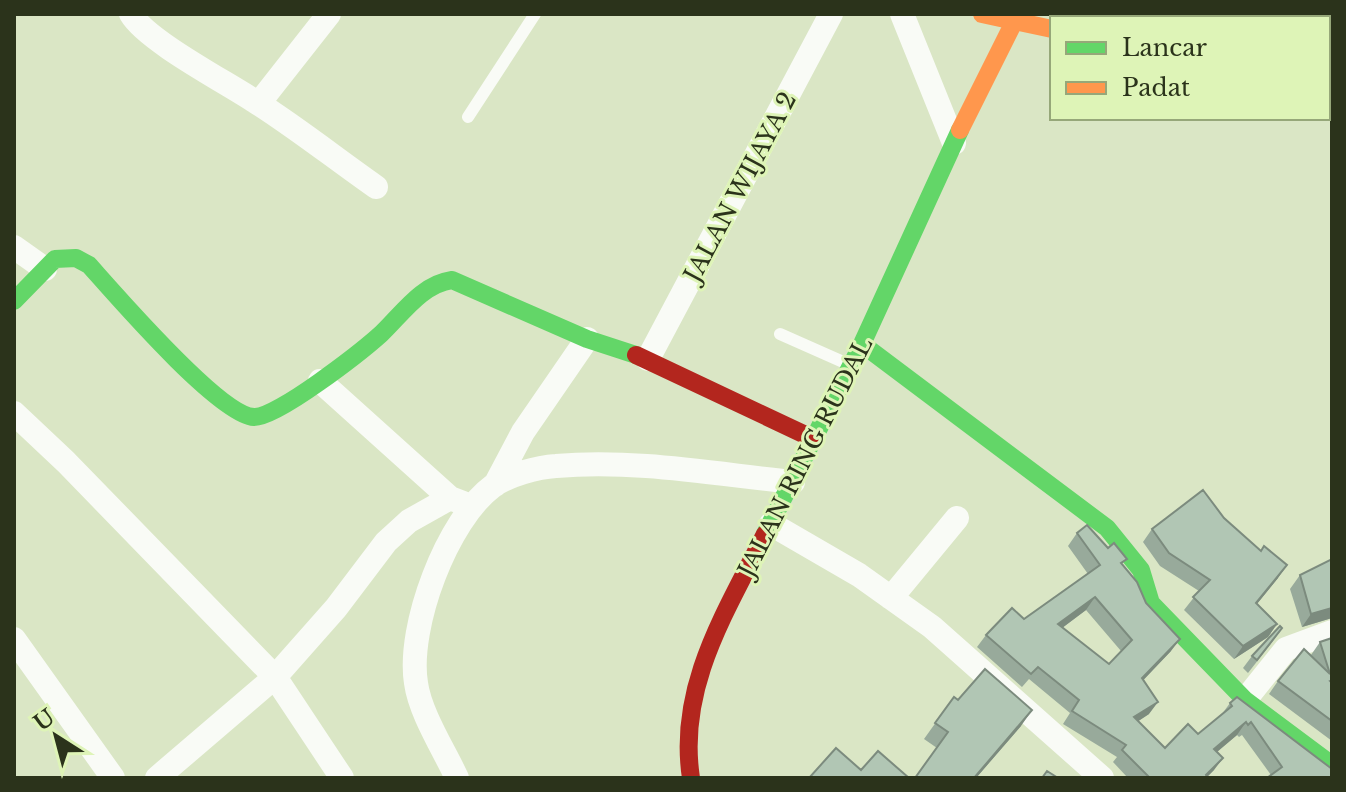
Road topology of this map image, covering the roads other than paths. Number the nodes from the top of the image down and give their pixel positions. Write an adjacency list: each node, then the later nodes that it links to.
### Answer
1 (131, 14): 9 (street)
2 (329, 14): 9 (street)
3 (535, 14): 10 (lane)
4 (831, 14): 19 (street, JALAN WIJAYA 2)
5 (902, 14): 11 (street)
6 (982, 14): 7 (street)
7 (1014, 22): 8 (street); 11 (street, JALAN RING RUDAL)
8 (1050, 29)
9 (259, 103): 12 (street)
10 (468, 117)
11 (954, 143): 18 (street, JALAN RING RUDAL)
12 (376, 187)
13 (14, 247): 14 (street)
14 (45, 269): 15 (street); 21 (street)
15 (14, 301)
16 (780, 334): 20 (lane)
17 (587, 339): 19 (street); 21 (street); 25 (street)
18 (862, 344): 20 (street, JALAN RING RUDAL); 33 (street)
19 (648, 359): 23 (street)
20 (851, 365): 23 (street, JALAN RING RUDAL)
21 (320, 381): 26 (street)
22 (14, 413): 32 (street)
23 (814, 439): 24 (street, JALAN RING RUDAL)
24 (793, 482): 25 (street); 28 (street, JALAN RING RUDAL)
25 (495, 485): 26 (street)
26 (461, 502): 32 (street); 38 (street)
27 (957, 518): 29 (street)
28 (771, 524): 29 (street); 39 (street, JALAN RING RUDAL)
29 (891, 598): 40 (street)
30 (1332, 632): 33 (street)
31 (14, 639): 35 (street)
32 (275, 677): 36 (street); 37 (street)
33 (1245, 700): 34 (street)
34 (1332, 765)
35 (113, 778)
36 (157, 778)
37 (342, 778)
38 (457, 778)
39 (691, 778)
40 (1102, 778)

